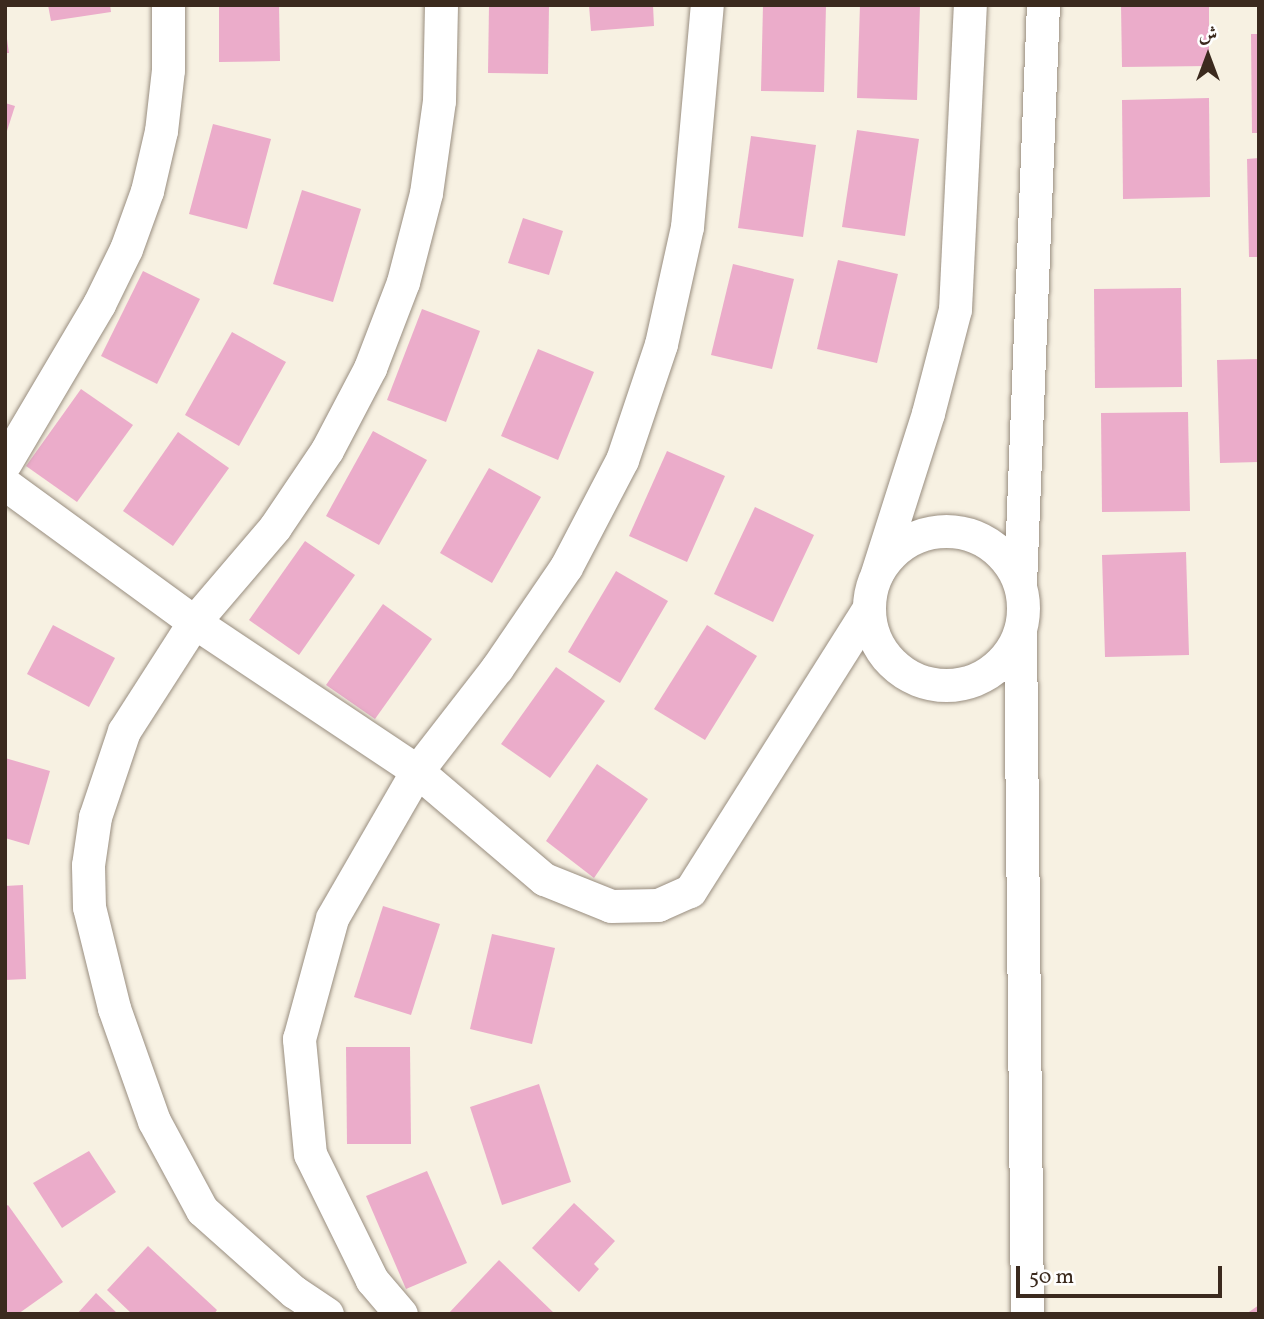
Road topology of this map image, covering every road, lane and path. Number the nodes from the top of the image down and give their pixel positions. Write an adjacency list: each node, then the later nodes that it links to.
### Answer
1 (168, 5): 6 (street)
2 (441, 5): 11 (street)
3 (707, 5): 13 (street)
4 (970, 5): 8 (street)
5 (1042, 5): 9 (street)
6 (5, 463)
7 (5, 484): 11 (street)
8 (877, 573): 9 (street); 10 (street)
9 (1020, 584): 12 (street)
10 (868, 609): 12 (street); 13 (street)
11 (194, 621): 13 (street); 14 (street)
12 (1020, 632): 16 (street)
13 (417, 771): 15 (street)
14 (327, 1314)
15 (401, 1314)
16 (1027, 1314)

